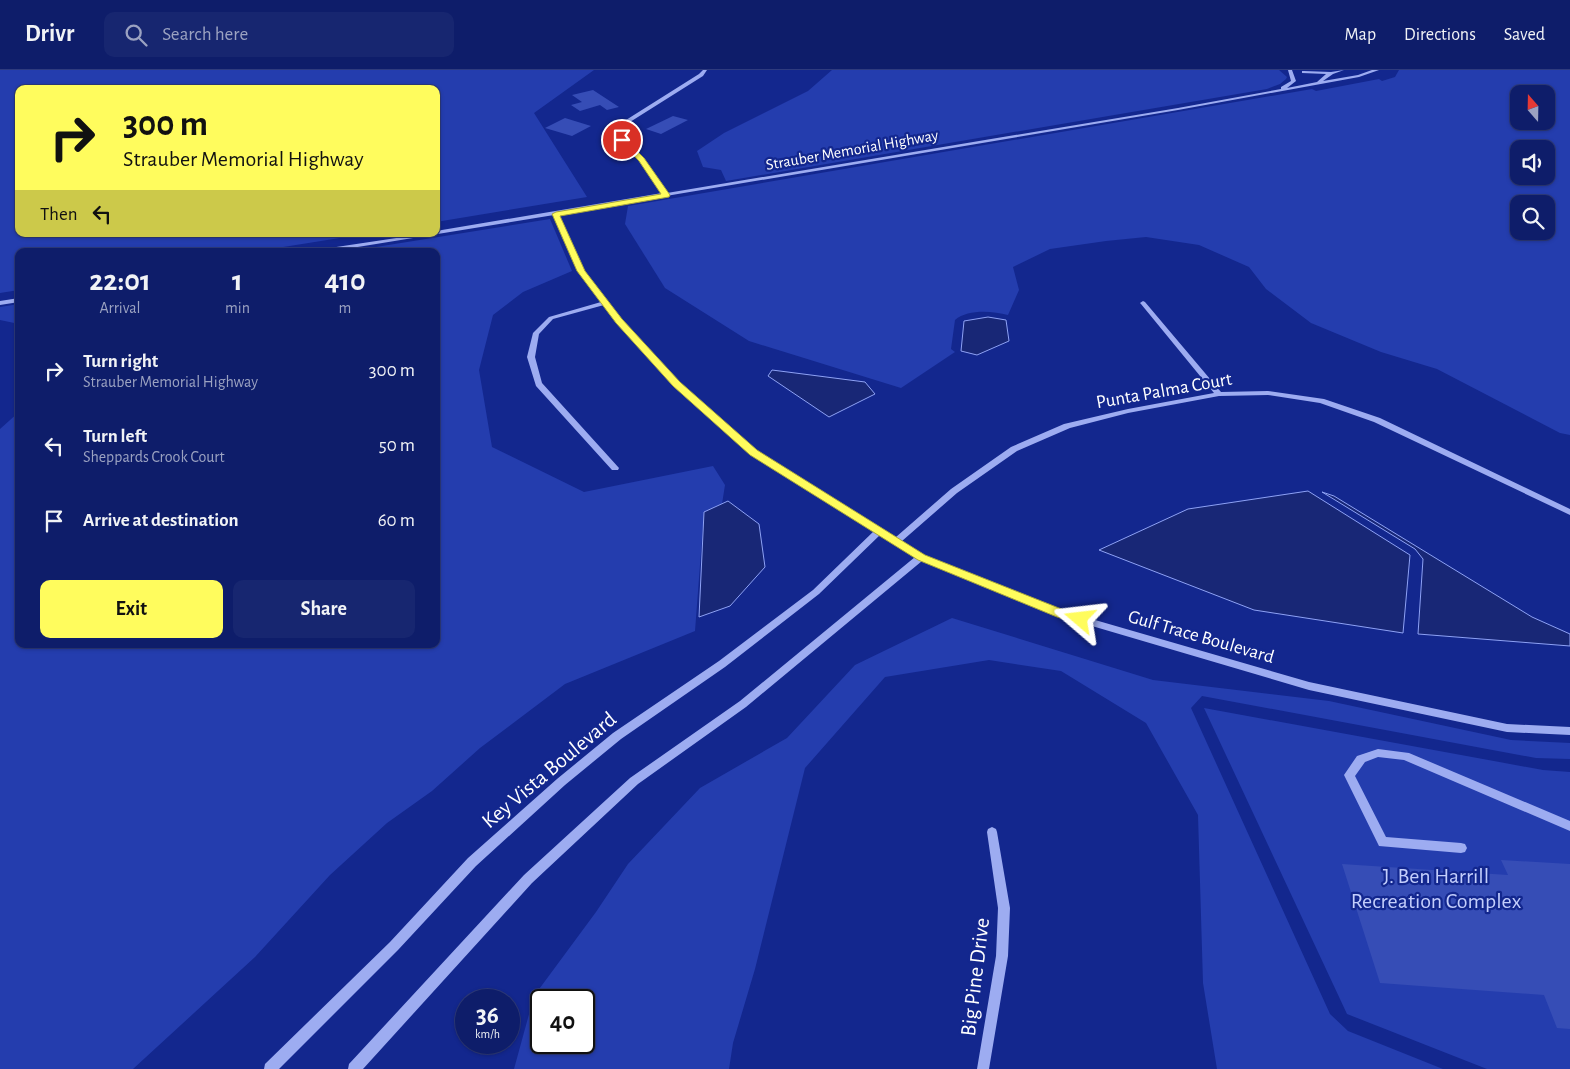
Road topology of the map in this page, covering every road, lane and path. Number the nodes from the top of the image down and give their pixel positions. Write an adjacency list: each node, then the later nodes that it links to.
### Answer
1 (705, 70): 11 (street)
2 (1290, 70): 10 (street, Strauber Memorial Highway)
3 (1342, 70): 7 (street)
4 (1363, 70): 8 (street)
5 (1377, 70): 8 (street, Strauber Memorial Highway)
6 (1302, 71): 7 (street); 9 (street)
7 (1331, 73): 9 (street)
8 (1371, 73): 9 (street, Strauber Memorial Highway)
9 (1319, 82): 10 (street, Strauber Memorial Highway)
10 (1272, 92): 11 (street, Strauber Memorial Highway)
11 (666, 195): 12 (street, Strauber Memorial Highway)
12 (556, 214): 13 (street, Strauber Memorial Highway); 18 (street, Gulf Trace Boulevard)
13 (440, 232)
14 (409, 237): 15 (street, Strauber Memorial Highway)
15 (341, 248)
16 (15, 300): 17 (street)
17 (0, 302)
18 (605, 303): 21 (street); 23 (street, Gulf Trace Boulevard)
19 (1144, 304): 20 (street)
20 (1219, 394): 22 (street, Punta Palma Court); 24 (street, Punta Palma Court)
21 (615, 468)
22 (1570, 512)
23 (880, 531): 24 (street, Gulf Trace Boulevard); 30 (street, Key Vista Boulevard)
24 (896, 542): 25 (street, Gulf Trace Boulevard)
25 (922, 558): 26 (street, Gulf Trace Boulevard); 31 (street)
26 (1570, 731)
27 (1570, 826): 29 (street)
28 (992, 832): 32 (street, Big Pine Drive)
29 (1461, 848)
30 (270, 1069)
31 (354, 1069)
32 (983, 1069)

